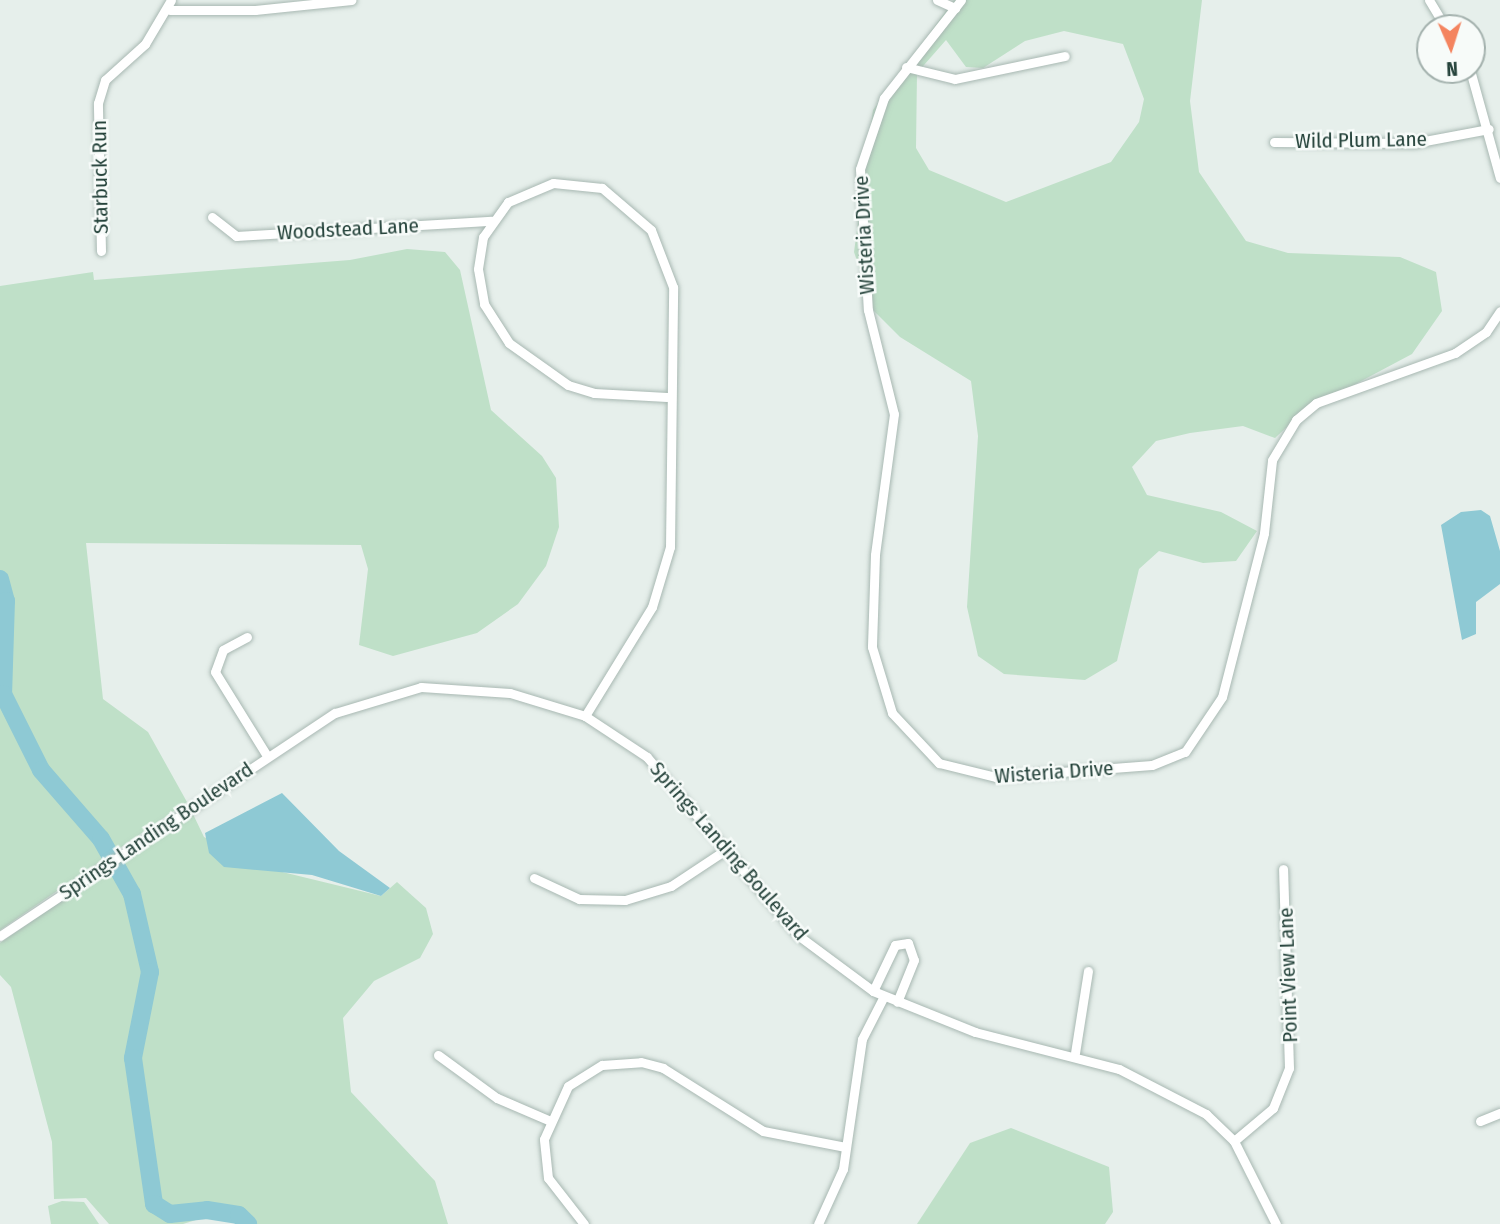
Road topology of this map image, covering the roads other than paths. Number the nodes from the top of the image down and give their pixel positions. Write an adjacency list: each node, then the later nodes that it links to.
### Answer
1 (351, 0): 4 (street)
2 (937, 0): 3 (street)
3 (958, 4): 6 (street, Wisteria Drive)
4 (170, 5): 13 (street, Starbuck Run)
5 (1065, 56): 6 (street)
6 (906, 67): 14 (street, Wisteria Drive)
7 (1475, 84): 8 (street)
8 (1489, 128): 9 (street, Wild Plum Lane); 10 (street)
9 (1273, 142)
10 (1500, 178)
11 (212, 217): 12 (street, Woodstead Lane)
12 (492, 221): 15 (street); 15 (street)
13 (101, 251)
14 (1500, 311)
15 (667, 397): 17 (street)
16 (247, 637): 18 (street)
17 (585, 716): 18 (street, Springs Landing Boulevard); 19 (street, Springs Landing Boulevard)
18 (267, 756): 22 (street, Springs Landing Boulevard)
19 (727, 849): 21 (street); 24 (street, Springs Landing Boulevard)
20 (1283, 869): 32 (street, Point View Lane)
21 (534, 878)
22 (0, 936)
23 (1088, 971): 27 (street)
24 (873, 991): 25 (street, Springs Landing Boulevard); 26 (street)
25 (884, 996): 26 (street, Springs Landing Boulevard); 33 (street)
26 (897, 1002): 27 (street, Springs Landing Boulevard)
27 (1075, 1053): 32 (street, Springs Landing Boulevard)
28 (438, 1055): 30 (street)
29 (1500, 1113): 31 (street)
30 (548, 1120): 33 (street); 34 (street)
31 (1480, 1121)
32 (1234, 1141): 36 (street, Springs Landing Boulevard)
33 (845, 1147): 35 (street)
34 (584, 1224)
35 (818, 1224)
36 (1276, 1224)

